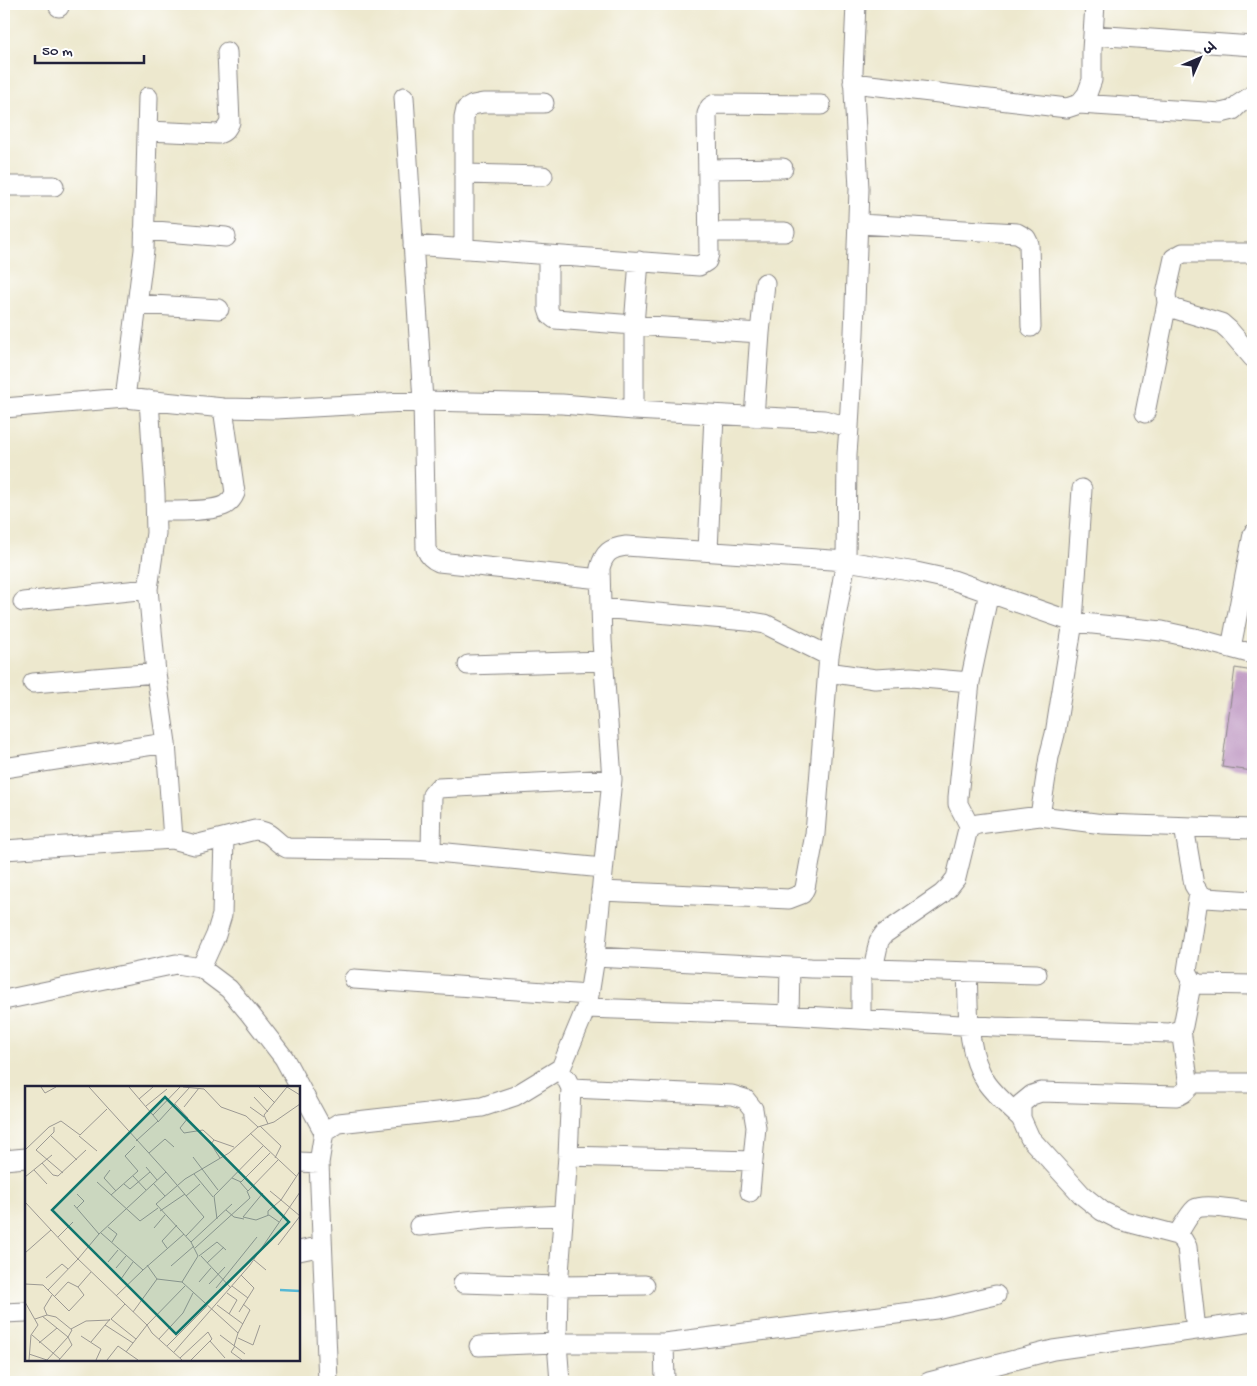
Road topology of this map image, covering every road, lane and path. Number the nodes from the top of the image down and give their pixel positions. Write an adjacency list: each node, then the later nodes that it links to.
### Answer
1 (856, 4): 6 (street)
2 (1096, 4): 3 (street)
3 (1093, 35): 4 (street); 11 (street)
4 (1253, 46)
5 (227, 52): 13 (street)
6 (853, 83): 11 (street); 20 (street)
7 (1253, 95): 11 (street)
8 (148, 97): 13 (street)
9 (404, 97): 25 (street)
10 (544, 103): 16 (street)
11 (1079, 104)
12 (821, 105): 15 (street)
13 (148, 131): 21 (street)
14 (783, 168): 15 (street)
15 (708, 169): 22 (street)
16 (464, 174): 17 (street); 26 (street)
17 (543, 176)
18 (4, 186): 19 (street)
19 (54, 186)
20 (859, 224): 35 (street); 47 (street)
21 (144, 230): 24 (street); 32 (street)
22 (709, 232): 23 (street); 29 (street)
23 (785, 232)
24 (226, 237)
25 (413, 245): 26 (street); 40 (street)
26 (464, 249): 28 (street)
27 (1253, 253): 31 (street)
28 (548, 255): 29 (street); 34 (street)
29 (639, 261): 34 (street)
30 (765, 283): 36 (street)
31 (1167, 303): 37 (street); 44 (street)
32 (137, 304): 33 (street); 38 (street)
33 (219, 309)
34 (634, 326): 36 (street); 43 (street)
35 (1031, 327)
36 (760, 333): 46 (street)
37 (1253, 358)
38 (126, 398): 39 (street); 41 (street)
39 (149, 400): 42 (street); 49 (street)
40 (423, 401): 42 (street); 43 (street); 53 (street)
41 (4, 408)
42 (223, 408): 49 (street)
43 (634, 410): 45 (street)
44 (1145, 413)
45 (714, 415): 46 (street); 51 (street)
46 (754, 417): 47 (street)
47 (849, 427): 52 (street)
48 (1082, 489): 58 (street)
49 (156, 511): 54 (street)
50 (1253, 534): 59 (street)
51 (708, 551): 52 (street); 53 (street)
52 (846, 561): 55 (street); 62 (street)
53 (600, 579): 57 (street)
54 (148, 589): 56 (street); 64 (street)
55 (988, 592): 58 (street); 65 (street)
56 (23, 602)
57 (601, 608): 61 (street); 62 (street)
58 (1074, 622): 59 (street); 70 (street)
59 (1231, 648): 60 (street)
60 (1253, 654)
61 (604, 661): 63 (street); 69 (street)
62 (828, 664): 65 (street); 79 (street)
63 (468, 665)
64 (156, 672): 66 (street); 67 (street)
65 (970, 682): 71 (street)
66 (33, 683)
67 (166, 743): 68 (street); 75 (street)
68 (4, 768)
69 (612, 779): 77 (street); 78 (street)
70 (1040, 816): 71 (street); 72 (street)
71 (970, 827): 85 (street)
72 (1184, 827): 73 (street); 80 (street)
73 (1253, 829)
74 (224, 838): 75 (street); 77 (street); 84 (street)
75 (173, 839): 76 (street)
76 (4, 850)
77 (431, 851): 78 (street)
78 (603, 868): 79 (street)
79 (602, 891): 82 (street)
80 (1199, 893): 81 (street); 89 (street)
81 (1253, 901)
82 (595, 956): 83 (street); 92 (street)
83 (790, 967): 85 (street); 93 (street)
84 (201, 968): 91 (street); 99 (street)
85 (867, 968): 86 (street); 94 (street)
86 (967, 972): 87 (street); 95 (street)
87 (1037, 974)
88 (354, 979): 92 (street)
89 (1192, 980): 90 (street); 96 (street)
90 (1253, 985)
91 (4, 1000)
92 (587, 1002): 93 (street); 97 (street)
93 (789, 1015): 94 (street)
94 (861, 1019): 95 (street)
95 (969, 1026): 96 (street); 103 (street)
96 (1181, 1030): 100 (street)
97 (561, 1068): 102 (street); 104 (street)
98 (1253, 1083): 100 (street)
99 (299, 1086)
100 (1189, 1086): 103 (street)
101 (300, 1088): 104 (street)
102 (571, 1088): 105 (street); 108 (street)
103 (1021, 1118): 115 (street)
104 (324, 1132): 110 (street)
105 (568, 1156): 108 (street); 113 (street)
106 (25, 1158): 107 (street)
107 (4, 1160)
108 (753, 1161): 111 (street)
109 (300, 1162): 110 (street)
110 (319, 1163): 116 (street)
111 (750, 1192)
112 (1253, 1212): 115 (street)
113 (563, 1215): 114 (street); 120 (street)
114 (419, 1226)
115 (1177, 1235): 125 (street)
116 (322, 1246): 117 (street); 129 (street)
117 (300, 1251)
118 (463, 1284): 120 (street)
119 (645, 1285): 120 (street)
120 (558, 1286): 126 (street)
121 (996, 1295): 127 (street)
122 (25, 1312): 123 (street)
123 (4, 1313)
124 (1253, 1322): 125 (street)
125 (1196, 1330): 132 (street)
126 (557, 1343): 127 (street); 128 (street); 130 (street)
127 (664, 1344): 131 (street)
128 (479, 1346)
129 (328, 1382)
130 (560, 1382)
131 (665, 1382)
132 (929, 1382)

